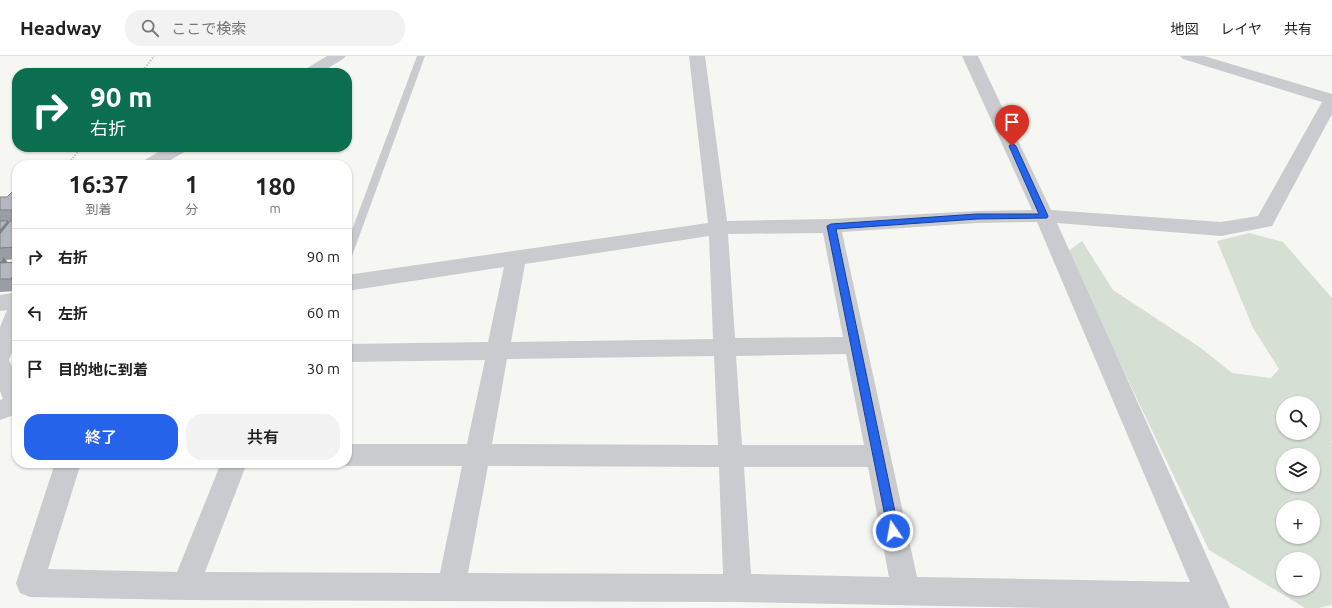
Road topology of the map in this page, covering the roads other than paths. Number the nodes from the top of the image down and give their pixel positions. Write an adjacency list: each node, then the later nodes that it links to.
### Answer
1 (338, 56): 6 (street)
2 (421, 56): 13 (lane)
3 (697, 56): 12 (street)
4 (970, 56): 10 (street)
5 (1188, 56): 7 (street)
6 (318, 68)
7 (1331, 99): 10 (street)
8 (171, 152): 9 (street)
9 (158, 160)
10 (1044, 216): 11 (street); 38 (street)
11 (831, 226): 12 (street); 19 (street)
12 (718, 228): 14 (street); 20 (street)
13 (352, 242)
14 (516, 258): 15 (street); 21 (street)
15 (352, 282)
16 (12, 301): 17 (street)
17 (0, 303)
18 (12, 325): 23 (street)
19 (855, 345): 20 (street); 31 (street)
20 (725, 347): 21 (street); 30 (street)
21 (497, 350): 22 (street); 29 (street)
22 (352, 353)
23 (0, 356)
24 (0, 365): 25 (street)
25 (12, 392)
26 (12, 405): 27 (street)
27 (0, 410)
28 (352, 455): 29 (street)
29 (477, 455): 30 (street); 35 (street)
30 (731, 456): 31 (street); 36 (street)
31 (878, 456): 37 (street)
32 (66, 468): 34 (street)
33 (232, 468): 34 (street)
34 (184, 586): 35 (street)
35 (451, 587): 36 (street)
36 (738, 588): 37 (street)
37 (906, 591): 38 (street)
38 (1213, 603)

